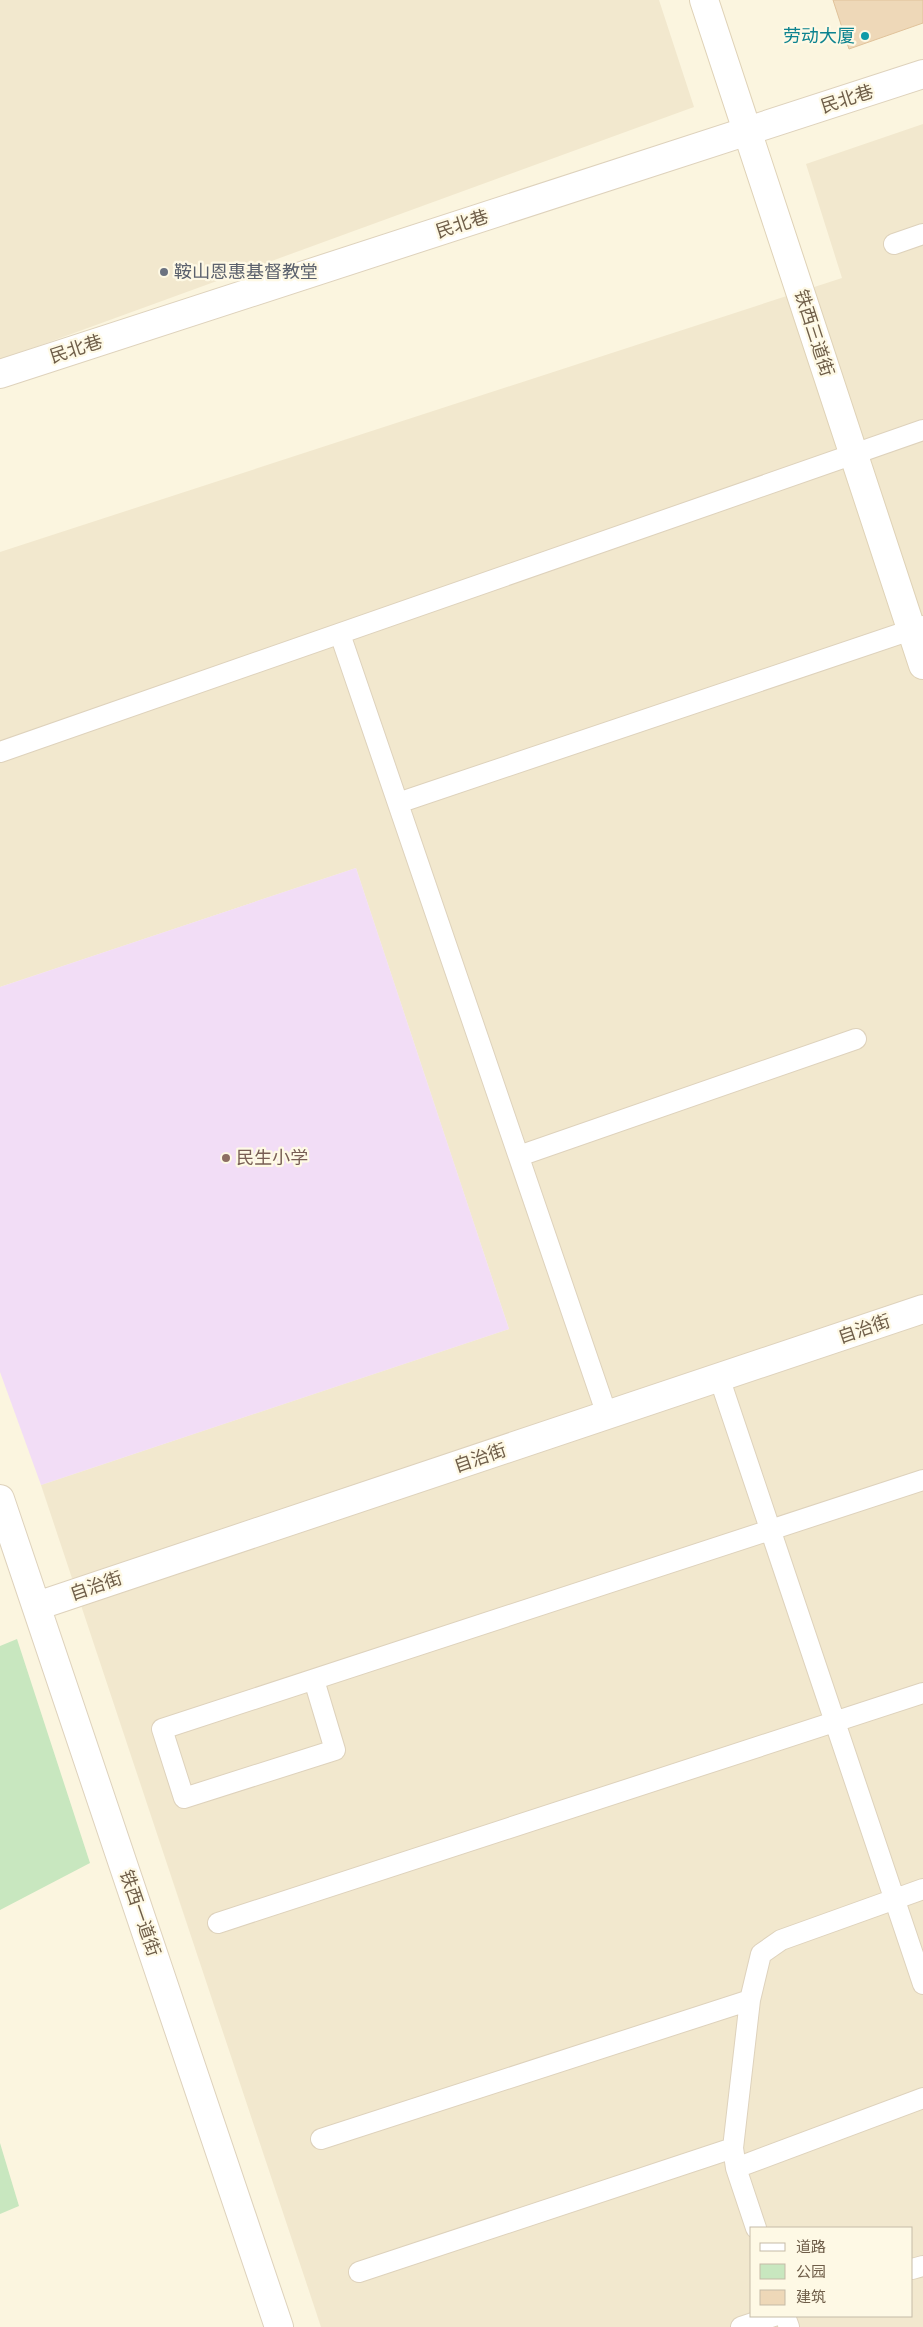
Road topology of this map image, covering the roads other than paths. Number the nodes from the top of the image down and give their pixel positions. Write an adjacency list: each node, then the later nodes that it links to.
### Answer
1 (704, 0): 3 (street, 铁西三道街)
2 (923, 74): 3 (street, 民北巷)
3 (748, 131): 6 (street, 民北巷); 8 (street, 铁西三道街)
4 (923, 234): 5 (lane)
5 (894, 244)
6 (0, 374)
7 (923, 430): 8 (lane)
8 (854, 454): 9 (street, 铁西三道街); 10 (lane)
9 (917, 628): 11 (street, 铁西三道街); 13 (lane)
10 (340, 634): 12 (lane); 13 (lane)
11 (923, 665)
12 (0, 752)
13 (398, 803): 15 (lane)
14 (856, 1039): 15 (lane)
15 (519, 1156): 18 (lane)
16 (923, 1309): 17 (street, 自治街)
17 (719, 1378): 18 (street, 自治街); 21 (lane)
18 (607, 1415): 22 (street, 自治街)
19 (923, 1480): 21 (lane)
20 (0, 1499): 22 (street, 铁西一道街)
21 (770, 1530): 23 (lane); 25 (lane)
22 (37, 1606): 38 (street, 铁西一道街)
23 (314, 1680): 23 (lane)
24 (923, 1693): 25 (lane)
25 (835, 1722): 27 (lane); 28 (lane)
26 (923, 1889): 27 (lane)
27 (894, 1899): 29 (lane); 30 (lane)
28 (218, 1923)
29 (923, 1984)
30 (750, 2000): 32 (lane); 33 (lane)
31 (923, 2098): 34 (lane)
32 (321, 2139)
33 (733, 2148): 34 (lane); 36 (lane)
34 (736, 2168): 35 (lane)
35 (756, 2227)
36 (359, 2272)
37 (771, 2317): 39 (lane)
38 (279, 2327)
39 (741, 2327)

